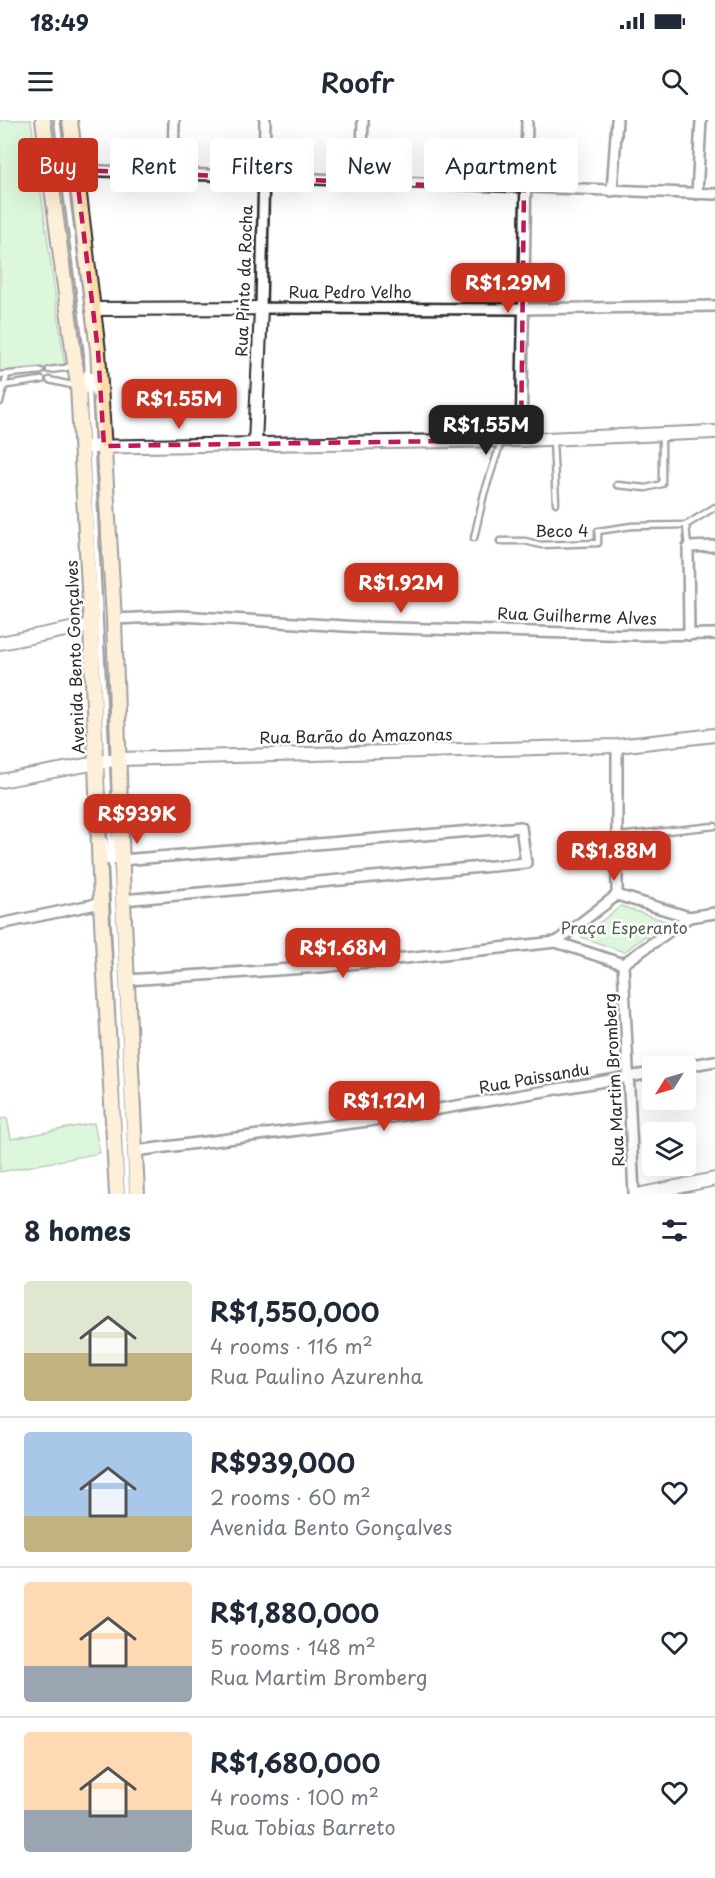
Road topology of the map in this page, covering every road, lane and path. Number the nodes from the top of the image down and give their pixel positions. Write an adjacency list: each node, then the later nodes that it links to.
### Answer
1 (44, 120): 27 (main road, Avenida Bento Gonçalves)
2 (57, 120): 26 (lane)
3 (70, 120): 10 (main road, Avenida Bento Gonçalves)
4 (174, 120): 11 (street)
5 (266, 120): 12 (street, Rua Pinto da Rocha)
6 (363, 120): 13 (street)
7 (527, 120): 14 (street)
8 (617, 120): 16 (street)
9 (701, 120): 20 (street)
10 (72, 138)
11 (174, 138)
12 (265, 138)
13 (362, 138)
14 (526, 138)
15 (578, 190): 16 (street)
16 (612, 191): 20 (street)
17 (79, 192): 24 (main road, Avenida Bento Gonçalves)
18 (264, 192): 23 (street, Rua Pinto da Rocha)
19 (524, 192): 25 (street)
20 (697, 194): 21 (street)
21 (715, 194)
22 (715, 306): 25 (street, Rua Pedro Velho)
23 (261, 308): 24 (street, Rua Pedro Velho); 25 (street, Rua Pedro Velho); 40 (street, Rua Pinto da Rocha)
24 (93, 309): 41 (main road, Avenida Bento Gonçalves)
25 (522, 309): 39 (street)
26 (87, 352): 41 (lane); 41 (lane); 41 (lane)
27 (75, 362): 28 (lane); 33 (main road, Avenida Bento Gonçalves)
28 (49, 370)
29 (0, 375): 30 (lane)
30 (7, 375): 32 (lane); 32 (lane)
31 (50, 380): 33 (lane)
32 (2, 386): 34 (lane)
33 (78, 386): 41 (main road, Avenida Bento Gonçalves)
34 (0, 402)
35 (715, 432): 36 (street)
36 (662, 434): 37 (street); 42 (lane)
37 (553, 439): 39 (street); 43 (lane, Beco 4)
38 (501, 440): 39 (street); 40 (street); 46 (lane)
39 (521, 440)
40 (255, 444): 41 (street)
41 (93, 447): 50 (main road, Avenida Bento Gonçalves); 51 (main road, Avenida Bento Gonçalves); 57 (lane)
42 (618, 485)
43 (556, 503)
44 (715, 507): 45 (lane)
45 (686, 525): 47 (lane, Beco 4); 49 (lane)
46 (474, 538)
47 (500, 541)
48 (715, 546): 49 (street)
49 (688, 547): 52 (street)
50 (114, 619): 52 (street, Rua Guilherme Alves); 57 (main road, Avenida Bento Gonçalves)
51 (91, 625): 54 (street); 57 (main road, Avenida Bento Gonçalves)
52 (689, 634): 53 (street, Rua Guilherme Alves)
53 (715, 634)
54 (0, 643)
55 (715, 735): 56 (street, Rua Barão do Amazonas)
56 (617, 746): 57 (street, Rua Barão do Amazonas); 60 (street)
57 (107, 760): 58 (street, Rua Barão do Amazonas); 61 (main road, Avenida Bento Gonçalves); 63 (main road, Avenida Bento Gonçalves); 63 (lane)
58 (0, 781)
59 (715, 826): 60 (lane)
60 (618, 836): 62 (street)
61 (122, 860): 63 (main road, Avenida Bento Gonçalves); 63 (street)
62 (617, 895): 65 (street); 67 (street)
63 (112, 899): 66 (street); 69 (main road, Avenida Bento Gonçalves); 75 (lane); 78 (main road, Avenida Bento Gonçalves)
64 (715, 913): 65 (street)
65 (689, 917): 68 (street)
66 (0, 924)
67 (556, 942): 68 (street); 69 (street)
68 (623, 964): 73 (street, Rua Martim Bromberg)
69 (127, 980): 74 (main road, Avenida Bento Gonçalves)
70 (715, 1061): 71 (street)
71 (696, 1064)
72 (642, 1075): 73 (street, Rua Paissandu)
73 (628, 1077): 74 (street, Rua Paissandu); 83 (street, Rua Martim Bromberg)
74 (135, 1151): 82 (main road, Avenida Bento Gonçalves)
75 (126, 1178): 79 (lane); 80 (lane); 81 (lane)
76 (715, 1179): 77 (street)
77 (671, 1191): 84 (street)
78 (117, 1194)
79 (122, 1194)
80 (127, 1194)
81 (133, 1194)
82 (137, 1194)
83 (634, 1194)
84 (642, 1194)

